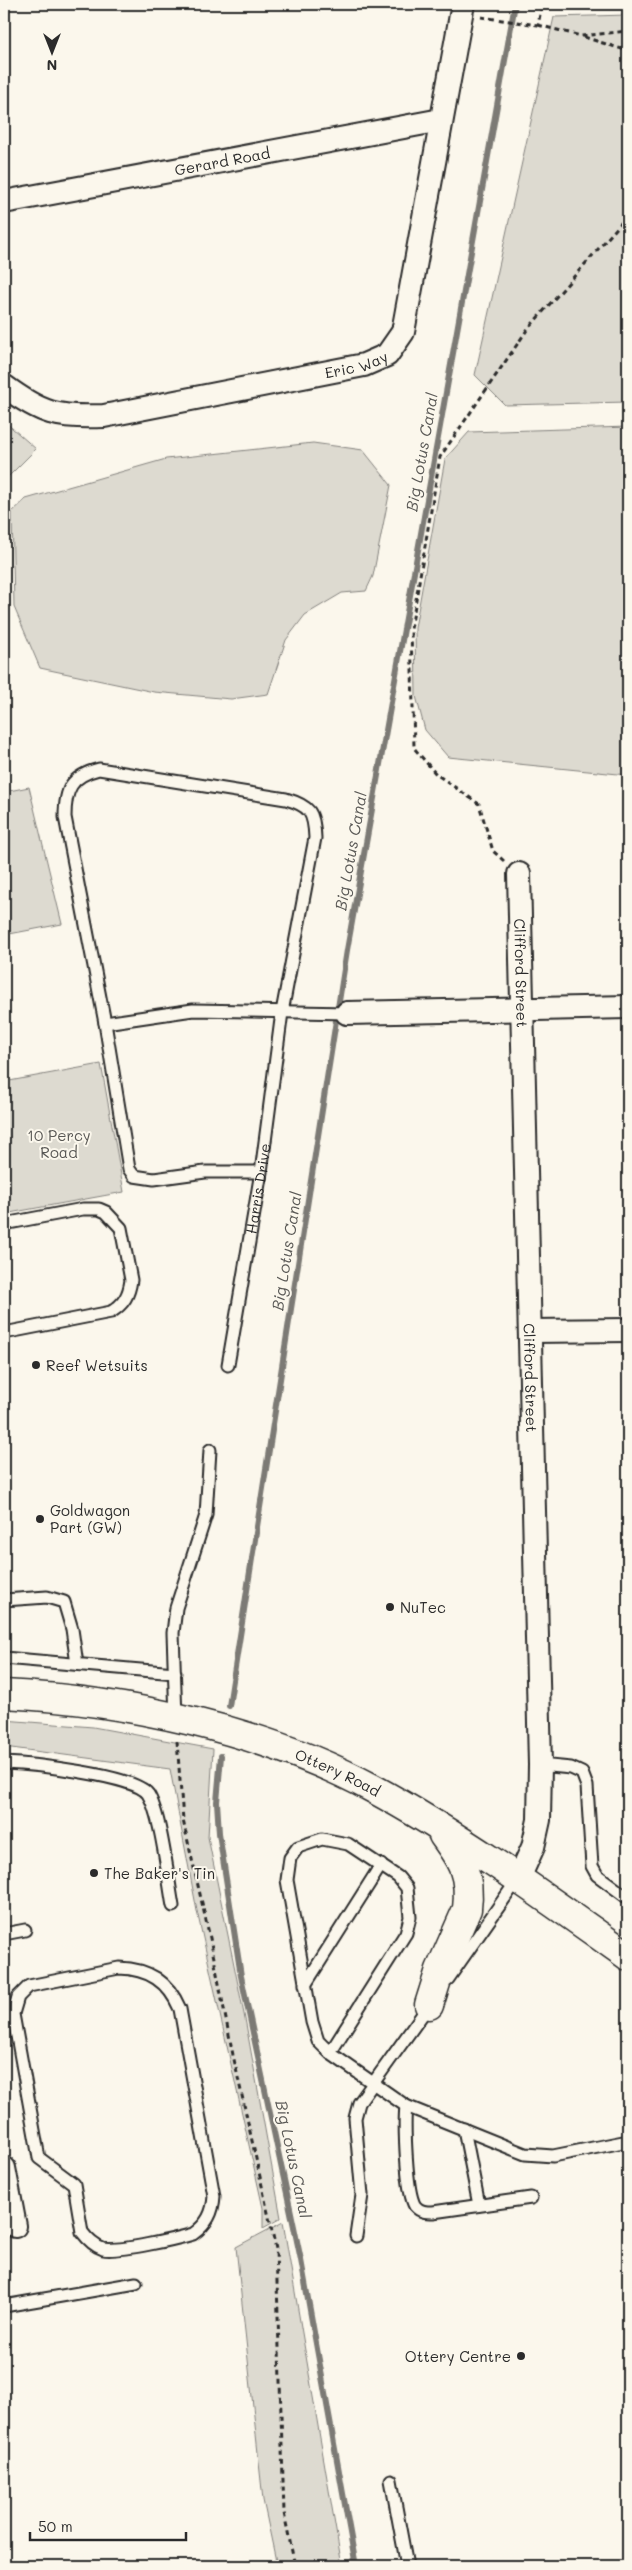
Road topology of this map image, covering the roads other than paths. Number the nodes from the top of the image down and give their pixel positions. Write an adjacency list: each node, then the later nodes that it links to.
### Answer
1 (463, 4): 2 (street, Eric Way)
2 (441, 120): 3 (street, Gerard Road); 4 (street, Eric Way)
3 (4, 202)
4 (4, 386)
5 (519, 874): 7 (street, Clifford Street)
6 (628, 1007): 7 (street)
7 (524, 1010): 9 (street); 14 (street, Clifford Street)
8 (282, 1012): 9 (lane); 10 (lane); 10 (lane, Harris Drive); 11 (lane, Harris Drive)
9 (347, 1013)
10 (105, 1023): 11 (lane)
11 (261, 1172): 16 (lane, Harris Drive)
12 (4, 1224): 15 (lane)
13 (628, 1330): 14 (street)
14 (531, 1331): 25 (street, Clifford Street)
15 (4, 1332)
16 (228, 1365)
17 (210, 1450): 21 (lane)
18 (4, 1600): 20 (lane)
19 (4, 1658): 20 (lane)
20 (77, 1664): 21 (lane)
21 (174, 1673): 23 (lane)
22 (4, 1694): 23 (street, Ottery Road)
23 (176, 1728): 26 (street, Ottery Road)
24 (4, 1763): 30 (lane)
25 (540, 1765): 28 (street, Clifford Street); 29 (lane)
26 (436, 1826): 28 (street, Ottery Road); 35 (street)
27 (381, 1865): 34 (lane); 34 (lane); 37 (lane)
28 (519, 1878): 33 (street, Ottery Road); 35 (lane)
29 (628, 1898)
30 (172, 1906)
31 (25, 1930): 32 (lane)
32 (4, 1934)
33 (628, 1956)
34 (305, 1985): 37 (lane)
35 (429, 2005): 38 (lane)
36 (8, 2014): 36 (lane)
37 (330, 2053): 38 (lane)
38 (373, 2085): 39 (lane); 46 (lane)
39 (406, 2106): 40 (lane); 44 (lane)
40 (464, 2129): 41 (lane); 44 (lane)
41 (628, 2141)
42 (4, 2168): 45 (street)
43 (531, 2198): 44 (lane)
44 (479, 2205)
45 (15, 2226)
46 (356, 2236)
47 (136, 2283): 48 (lane)
48 (4, 2306)
49 (391, 2480): 50 (lane)
50 (407, 2566)

